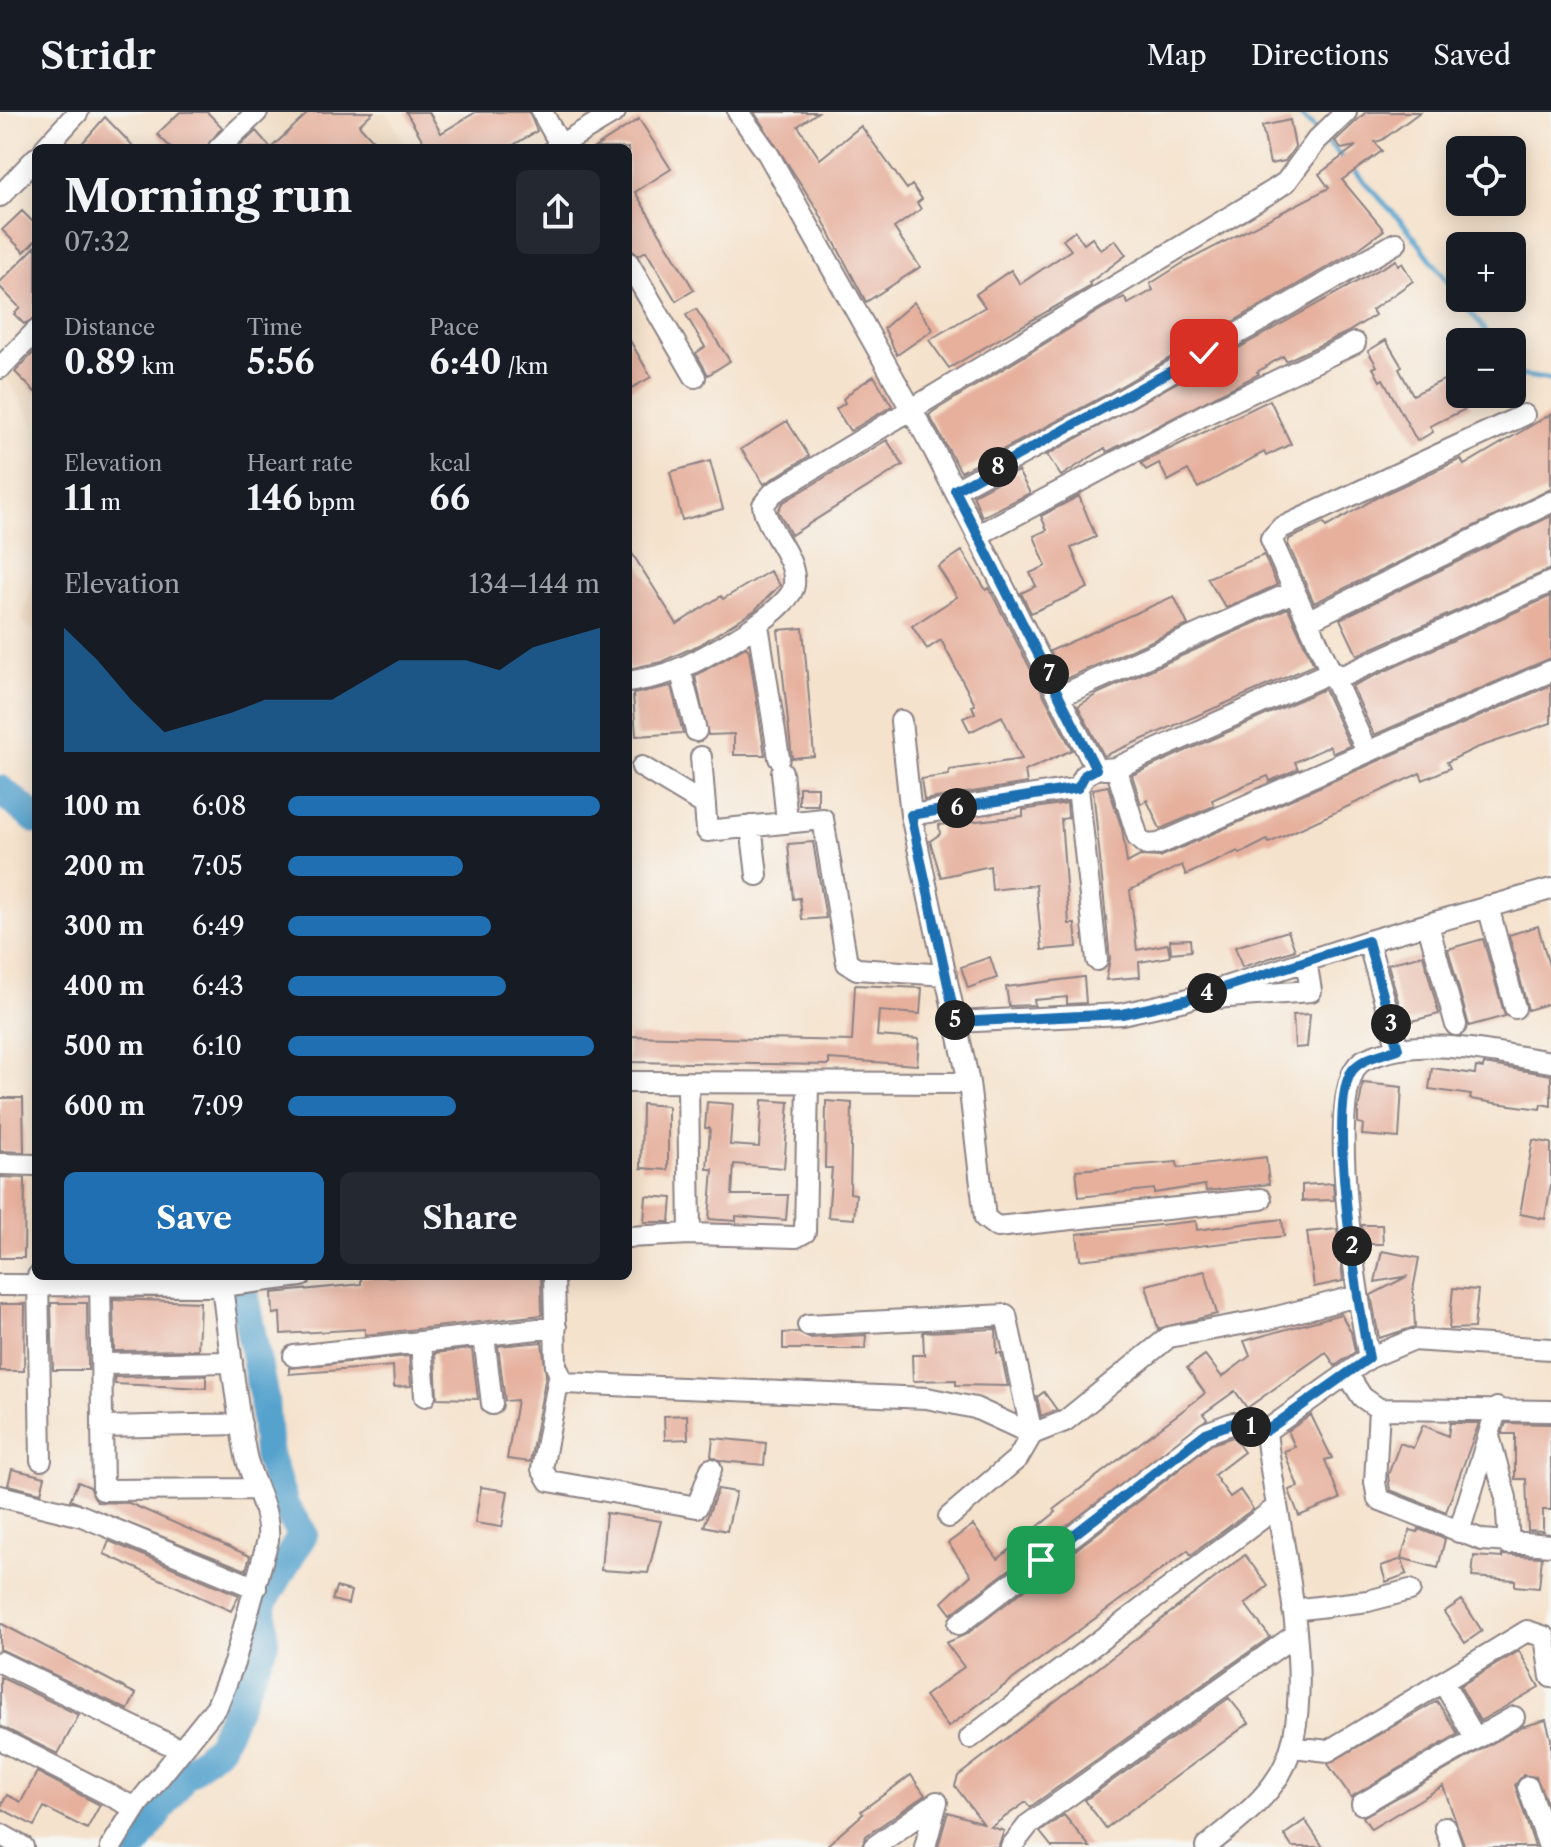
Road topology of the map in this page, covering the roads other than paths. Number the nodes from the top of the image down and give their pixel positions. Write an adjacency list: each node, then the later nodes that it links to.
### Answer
1 (78, 112): 7 (street)
2 (257, 112): 8 (street)
3 (542, 112): 9 (street)
4 (738, 112): 19 (street)
5 (1346, 112): 19 (street)
6 (608, 114): 10 (street)
7 (49, 144)
8 (223, 144)
9 (558, 144)
10 (563, 144)
11 (32, 162): 12 (street)
12 (0, 196)
13 (1396, 243): 21 (street)
14 (632, 269): 18 (street)
15 (32, 335): 17 (street)
16 (1355, 343): 23 (street)
17 (0, 368)
18 (695, 377)
19 (912, 411): 21 (street); 27 (street)
20 (1524, 415): 25 (street)
21 (955, 490): 23 (street)
22 (1551, 502): 26 (street)
23 (978, 535): 32 (street)
24 (1551, 582): 30 (street)
25 (1295, 591): 26 (street); 32 (street)
26 (1309, 620): 30 (street)
27 (758, 625): 28 (street); 42 (street)
28 (680, 669): 31 (street); 34 (street)
29 (1551, 671): 35 (street)
30 (1334, 675): 35 (street); 38 (street)
31 (632, 681)
32 (1060, 696): 38 (street)
33 (901, 721): 41 (street)
34 (696, 731)
35 (1367, 752): 38 (street)
36 (701, 757): 40 (street)
37 (642, 767): 40 (street)
38 (1106, 769): 39 (street)
39 (1078, 788): 41 (street); 49 (street)
40 (705, 805): 43 (street)
41 (911, 815): 51 (street)
42 (787, 822): 43 (street); 51 (street)
43 (751, 826): 44 (street)
44 (757, 875)
45 (1550, 894): 46 (street)
46 (1488, 906): 47 (street); 53 (street)
47 (1428, 925): 48 (street); 55 (street)
48 (1368, 941): 50 (street); 56 (street)
49 (1097, 960)
50 (1306, 960): 52 (street); 52 (street)
51 (946, 975): 54 (street)
52 (1185, 1000): 54 (street)
53 (1515, 1008)
54 (956, 1022): 59 (street)
55 (1456, 1025)
56 (1398, 1049): 57 (street); 73 (street)
57 (1551, 1062)
58 (632, 1082): 60 (street)
59 (969, 1083): 61 (street); 64 (street)
60 (688, 1084): 61 (street); 65 (street)
61 (808, 1084): 65 (street)
62 (0, 1164): 63 (street)
63 (32, 1165)
64 (1261, 1199)
65 (690, 1234): 66 (street)
66 (632, 1237)
67 (38, 1280): 68 (street); 71 (street); 95 (street)
68 (100, 1280): 72 (street); 82 (street)
69 (272, 1280): 72 (street)
70 (554, 1280): 75 (street)
71 (0, 1285)
72 (228, 1285): 81 (street)
73 (1357, 1296): 80 (street); 93 (street)
74 (808, 1325): 93 (street)
75 (556, 1327): 76 (street); 84 (street)
76 (484, 1336): 77 (street); 86 (street)
77 (421, 1342): 79 (street); 85 (street)
78 (1551, 1349): 80 (street)
79 (294, 1356)
80 (1369, 1358): 83 (street)
81 (232, 1362): 82 (street); 90 (street)
82 (102, 1364): 91 (street)
83 (1348, 1375): 88 (street); 92 (street)
84 (559, 1377): 93 (street); 96 (street)
85 (425, 1396)
86 (492, 1404)
87 (1497, 1408): 88 (street); 89 (street); 94 (street)
88 (1379, 1409): 101 (street)
89 (1551, 1411)
90 (241, 1424): 91 (street); 97 (street)
91 (102, 1427): 97 (street)
92 (1266, 1431): 99 (street); 107 (street)
93 (1032, 1434): 100 (street)
94 (1489, 1436): 101 (street); 102 (street)
95 (41, 1460)
96 (711, 1469)
97 (257, 1489): 104 (street)
98 (0, 1496): 104 (street)
99 (1277, 1507): 106 (street); 113 (street)
100 (949, 1517)
101 (1459, 1532): 102 (street)
102 (1509, 1544): 103 (street)
103 (1551, 1545)
104 (256, 1588): 117 (street)
105 (1410, 1590): 106 (street)
106 (1293, 1610): 108 (street)
107 (959, 1624)
108 (1295, 1635): 116 (street); 123 (street)
109 (0, 1662): 117 (street)
110 (1551, 1677): 111 (street)
111 (1443, 1682): 114 (street); 116 (street)
112 (1514, 1717): 114 (street)
113 (970, 1738)
114 (1475, 1738): 119 (street)
115 (3, 1742): 120 (street)
116 (1293, 1747): 128 (street)
117 (181, 1750): 120 (street)
118 (1528, 1787): 130 (street)
119 (1362, 1804)
120 (135, 1808): 125 (street)
121 (1445, 1827): 129 (street)
122 (0, 1834): 124 (street)
123 (1020, 1835)
124 (23, 1847)
125 (111, 1847)
126 (874, 1847): 127 (street)
127 (925, 1847)
128 (1206, 1847)
129 (1452, 1847)
130 (1549, 1847)

